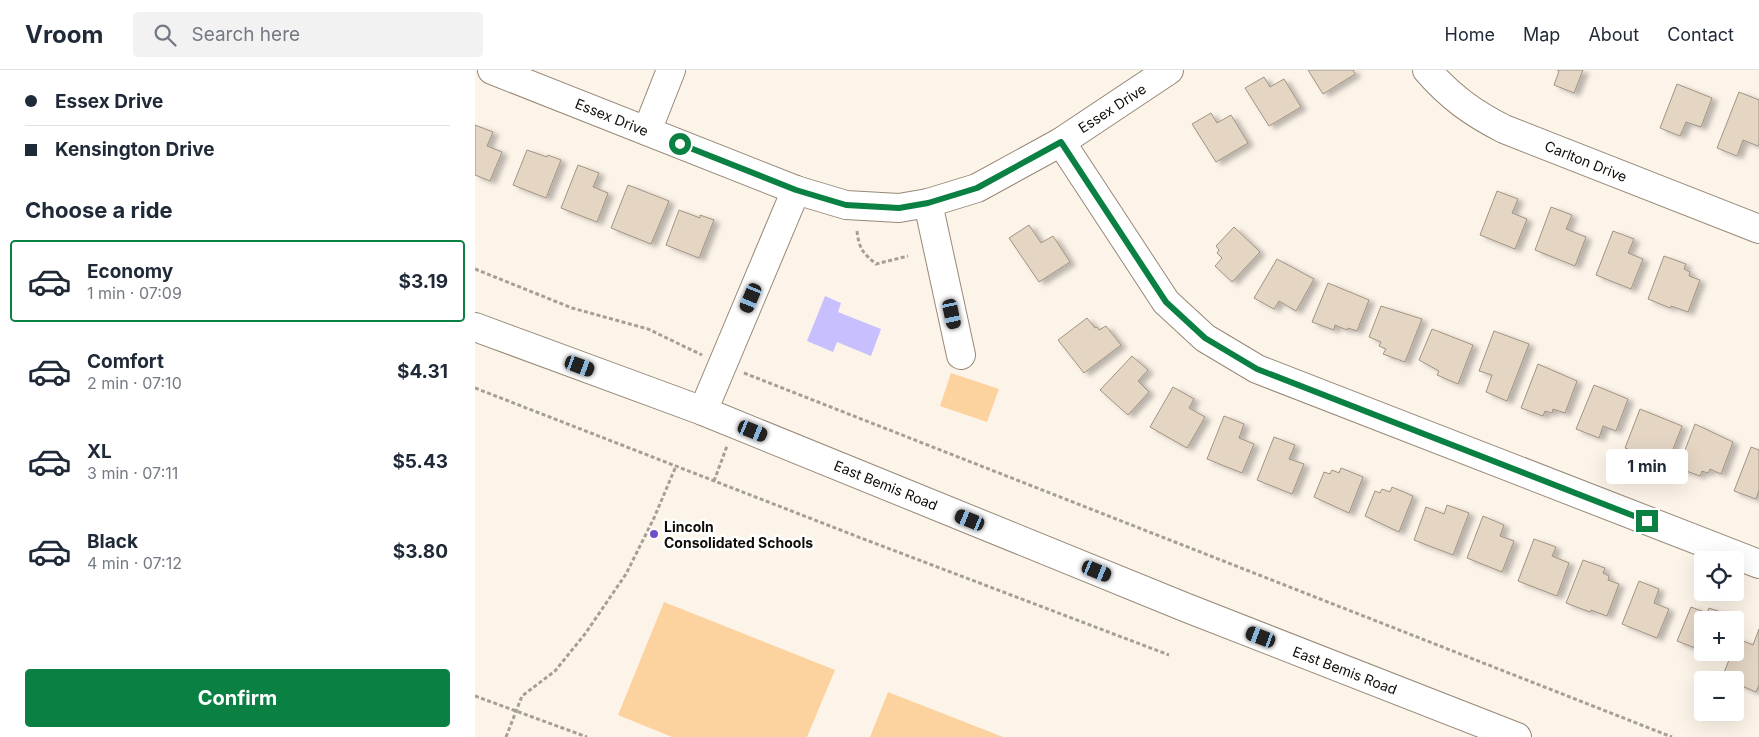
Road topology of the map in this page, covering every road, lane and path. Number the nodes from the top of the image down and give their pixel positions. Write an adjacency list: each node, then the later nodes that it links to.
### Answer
1 (492, 70): 5 (street, Essex Drive)
2 (671, 70): 5 (street)
3 (1169, 70): 6 (street, Essex Drive)
4 (1427, 70): 9 (street, Carlton Drive)
5 (647, 131): 7 (street, Essex Drive)
6 (1061, 142): 8 (street, Essex Drive); 21 (street)
7 (796, 190): 8 (street, Essex Drive); 15 (street)
8 (928, 203): 14 (street)
9 (1759, 229)
10 (857, 231): 11 (path)
11 (908, 256)
12 (475, 269): 15 (path)
13 (475, 327): 17 (street, East Bemis Road)
14 (961, 355)
15 (723, 364): 17 (street); 28 (path)
16 (475, 388): 19 (path)
17 (703, 411): 27 (street, East Bemis Road)
18 (728, 444): 20 (path)
19 (676, 466): 20 (path); 24 (path)
20 (714, 481): 22 (path)
21 (1759, 564)
22 (1169, 655)
23 (475, 696): 24 (path)
24 (516, 712): 25 (path); 26 (path)
25 (506, 737)
26 (587, 737)
27 (1517, 737)
28 (1672, 737)

